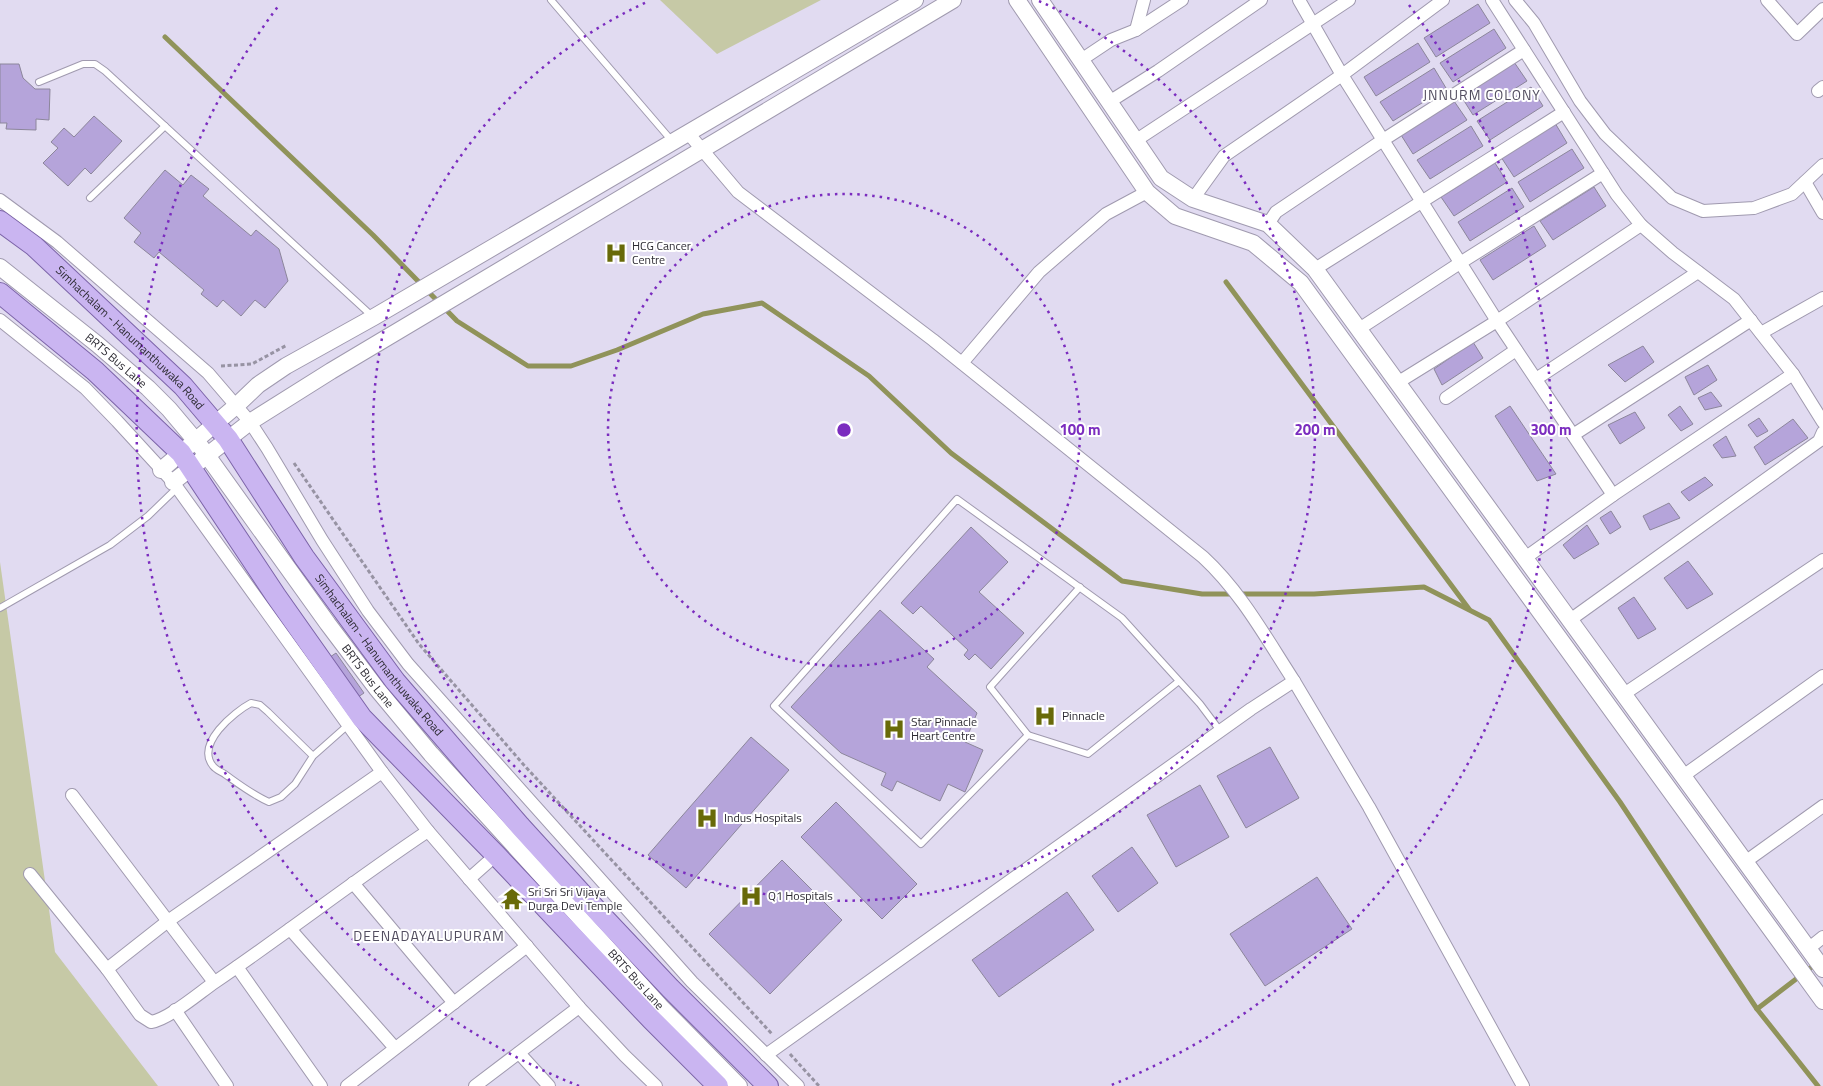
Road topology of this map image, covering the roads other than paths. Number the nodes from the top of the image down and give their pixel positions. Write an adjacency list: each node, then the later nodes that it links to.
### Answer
1 (551, 0): 28 (lane)
2 (915, 0): 25 (street)
3 (953, 0): 29 (street)
4 (1017, 0): 33 (street)
5 (1040, 0): 19 (street)
6 (1144, 0): 17 (street)
7 (1182, 0): 17 (street)
8 (1261, 0): 22 (street)
9 (1299, 0): 16 (street)
10 (1350, 0): 16 (street)
11 (1443, 0): 20 (street)
12 (1492, 0): 18 (street)
13 (1515, 0): 32 (street)
14 (1767, 0): 15 (street)
15 (1823, 9)
16 (1312, 24): 20 (street); 27 (street)
17 (1136, 30): 19 (street)
18 (1524, 50): 23 (street); 26 (street)
19 (1081, 60): 22 (street)
20 (1342, 75): 26 (street); 35 (street)
21 (39, 82): 24 (lane)
22 (1109, 102): 27 (street)
23 (1564, 112): 31 (street); 37 (street)
24 (165, 126): 34 (lane); 48 (lane)
25 (688, 133): 28 (street); 29 (street)
26 (1383, 140): 37 (street); 40 (street)
27 (1136, 141): 35 (street)
28 (673, 142): 48 (street)
29 (702, 150): 55 (street); 62 (street)
30 (1823, 165): 32 (street)
31 (1603, 173): 41 (street); 42 (street)
32 (1805, 182): 38 (street)
33 (1147, 192): 55 (street); 59 (street)
34 (90, 198)
35 (1193, 199): 40 (street)
36 (0, 200): 61 (street)
37 (1421, 201): 42 (street); 44 (street)
38 (1823, 213)
39 (0, 221): 64 (main road, Simhachalam - Hanumanthuwaka Road)
40 (1268, 224): 44 (street)
41 (1641, 224): 45 (street); 51 (street)
42 (1460, 262): 51 (street); 52 (street)
43 (0, 267): 68 (street, BRTS Bus Lane)
44 (1315, 269): 52 (street)
45 (1698, 272): 50 (street); 57 (street)
46 (0, 293): 68 (main road)
47 (1823, 298): 53 (street)
48 (374, 317): 61 (street)
49 (0, 320): 69 (street)
50 (1751, 320): 53 (street); 66 (street)
51 (1496, 321): 54 (street); 58 (street)
52 (1359, 329): 58 (street)
53 (1761, 333): 56 (street)
54 (1516, 350): 57 (street); 60 (street)
55 (962, 363): 78 (street)
56 (1792, 374): 63 (street); 71 (street)
57 (1536, 379): 66 (street)
58 (1397, 383): 59 (street); 72 (street)
59 (1381, 392): 93 (street)
60 (1446, 398)
61 (236, 406): 62 (street); 64 (street)
62 (250, 422): 67 (street); 111 (street)
63 (1823, 422)
64 (216, 423): 67 (main road, Simhachalam - Hanumanthuwaka Road); 68 (street)
65 (1823, 432): 76 (street)
66 (1573, 435): 71 (street)
67 (228, 439): 68 (street); 120 (main road, Simhachalam - Hanumanthuwaka Road)
68 (194, 454): 69 (street); 70 (street); 90 (main road); 119 (street, BRTS Bus Lane)
69 (161, 470): 70 (street)
70 (175, 485): 75 (lane); 81 (street)
71 (1613, 495): 72 (street)
72 (1525, 558): 76 (street)
73 (1823, 560): 80 (street)
74 (1080, 588): 79 (lane); 83 (lane); 83 (lane)
75 (0, 608)
76 (1570, 620): 80 (street)
77 (1823, 676): 86 (street)
78 (1294, 680): 82 (street); 122 (street)
79 (1179, 681): 82 (lane); 83 (lane)
80 (1624, 694): 86 (street)
81 (348, 724): 84 (lane); 85 (street)
82 (1221, 732): 111 (street)
83 (1028, 735)
84 (313, 756): 84 (lane)
85 (382, 772): 89 (street); 96 (street)
86 (1683, 776): 91 (street)
87 (72, 795): 96 (street)
88 (1823, 806): 91 (street)
89 (428, 831): 94 (street); 95 (street)
90 (496, 855): 94 (street); 118 (main road)
91 (1745, 862): 93 (street); 100 (street)
92 (30, 874): 103 (street)
93 (1731, 875): 105 (street)
94 (469, 879): 99 (street)
95 (353, 883): 97 (street); 106 (street)
96 (168, 921): 103 (street); 104 (street)
97 (290, 929): 101 (street); 109 (street)
98 (1823, 937): 100 (street)
99 (527, 946): 106 (street); 107 (street)
100 (1808, 949): 102 (street)
101 (237, 967): 104 (street); 113 (street)
102 (1823, 969)
103 (107, 970): 108 (street)
104 (214, 982): 108 (street)
105 (1822, 1001)
106 (454, 1003): 109 (street)
107 (579, 1007): 110 (street); 117 (street)
108 (175, 1010): 112 (street)
109 (395, 1048): 114 (street)
110 (519, 1053): 115 (street); 116 (street)
111 (766, 1055): 121 (street)
112 (227, 1086)
113 (321, 1086)
114 (346, 1086)
115 (475, 1086)
116 (549, 1086)
117 (656, 1086)
118 (718, 1086)
119 (739, 1086)
120 (768, 1086)
121 (798, 1086)
122 (1522, 1086)

